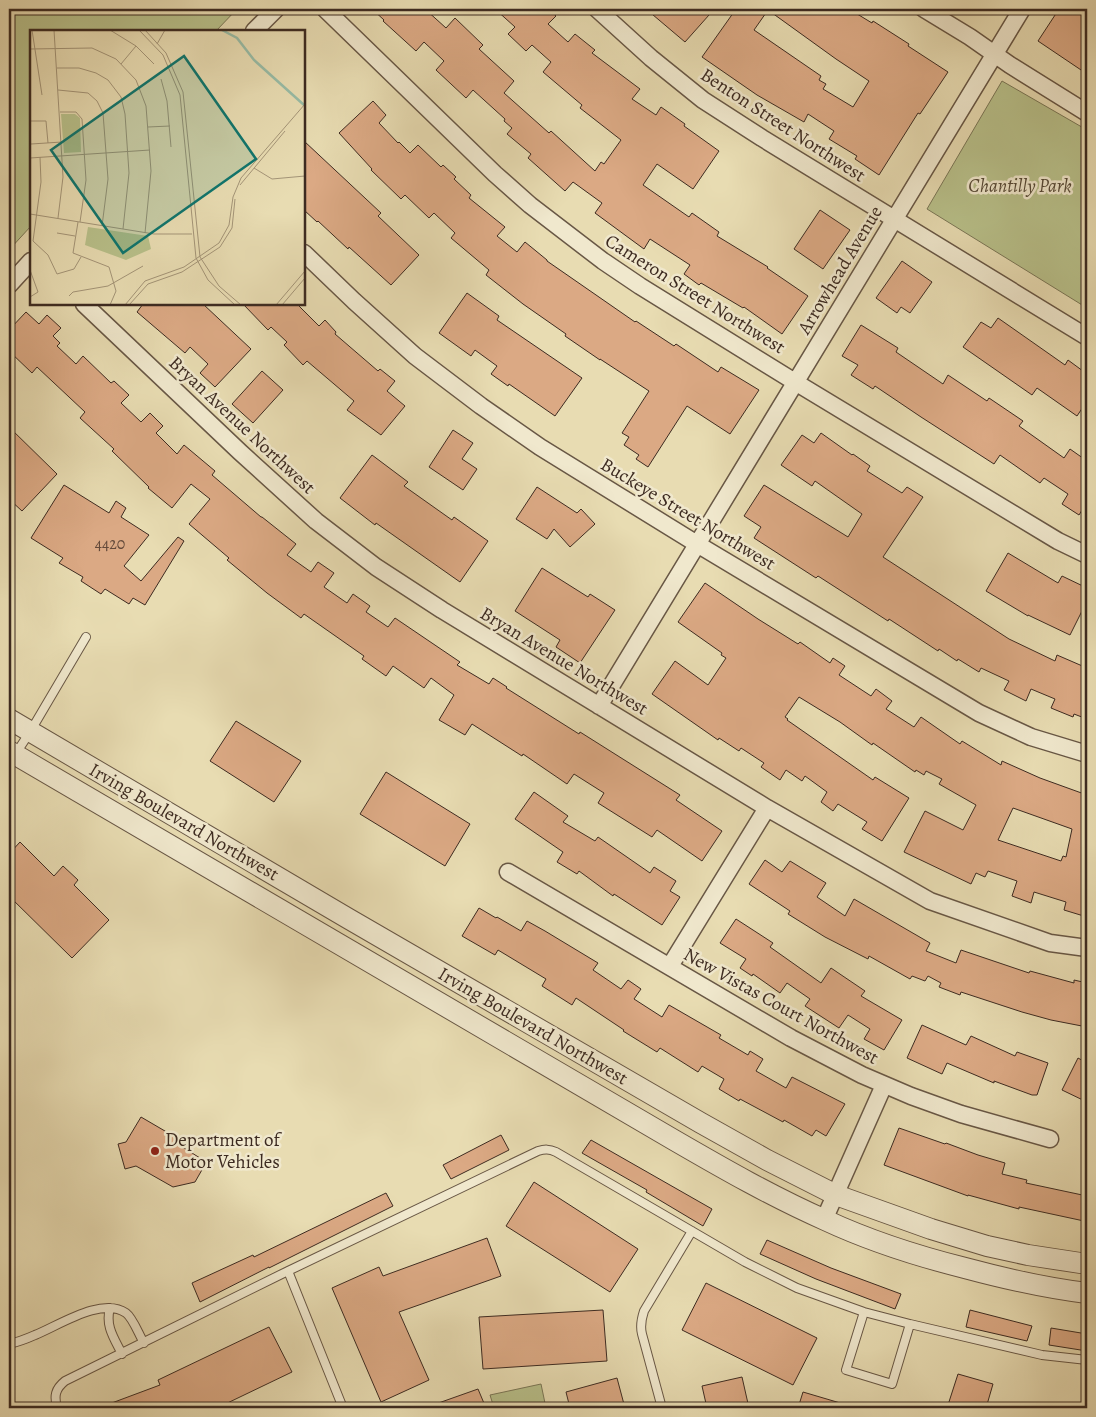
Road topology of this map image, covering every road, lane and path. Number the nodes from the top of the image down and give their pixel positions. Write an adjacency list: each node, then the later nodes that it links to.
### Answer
1 (276, 9): 6 (street)
2 (325, 9): 15 (street, Cameron Street Northwest)
3 (597, 9): 9 (street, Benton Street Northwest)
4 (924, 9): 7 (street)
5 (1022, 9): 7 (street, Arrowhead Avenue)
6 (255, 30)
7 (995, 54): 8 (street); 9 (street, Arrowhead Avenue)
8 (1087, 113)
9 (894, 220): 14 (street, Benton Street Northwest); 15 (street, Arrowhead Avenue)
10 (305, 254): 16 (street, Buckeye Street Northwest)
11 (30, 262): 12 (street)
12 (9, 285)
13 (85, 305): 19 (street, Bryan Avenue Northwest)
14 (1087, 337)
15 (796, 382): 16 (street, Arrowhead Avenue); 17 (street, Cameron Street Northwest)
16 (697, 544): 19 (street, Arrowhead Avenue); 22 (street, Buckeye Street Northwest)
17 (1087, 555)
18 (86, 637): 21 (lane)
19 (598, 706): 24 (street, Bryan Avenue Northwest)
20 (9, 719): 21 (street, Irving Boulevard Northwest)
21 (30, 732): 23 (lane); 30 (street, Irving Boulevard Northwest)
22 (1087, 754)
23 (11, 756): 31 (street, Irving Boulevard Northwest)
24 (767, 808): 26 (street, Bryan Avenue Northwest); 27 (street)
25 (508, 872): 27 (street, New Vistas Court Northwest)
26 (1087, 948)
27 (670, 966): 28 (street, New Vistas Court Northwest)
28 (884, 1085): 29 (street, New Vistas Court Northwest); 30 (street)
29 (1050, 1138)
30 (836, 1195): 31 (street); 33 (street, Irving Boulevard Northwest)
31 (824, 1220): 35 (street, Irving Boulevard Northwest)
32 (692, 1231): 34 (lane); 37 (lane); 45 (lane)
33 (1087, 1264)
34 (288, 1271): 39 (lane); 44 (lane)
35 (1087, 1292)
36 (110, 1308): 39 (lane); 40 (lane); 41 (lane)
37 (864, 1312): 38 (lane); 38 (lane)
38 (910, 1324): 42 (lane)
39 (144, 1343): 41 (lane)
40 (9, 1344)
41 (122, 1354): 43 (lane)
42 (1087, 1360)
43 (57, 1408)
44 (343, 1408)
45 (662, 1408)

